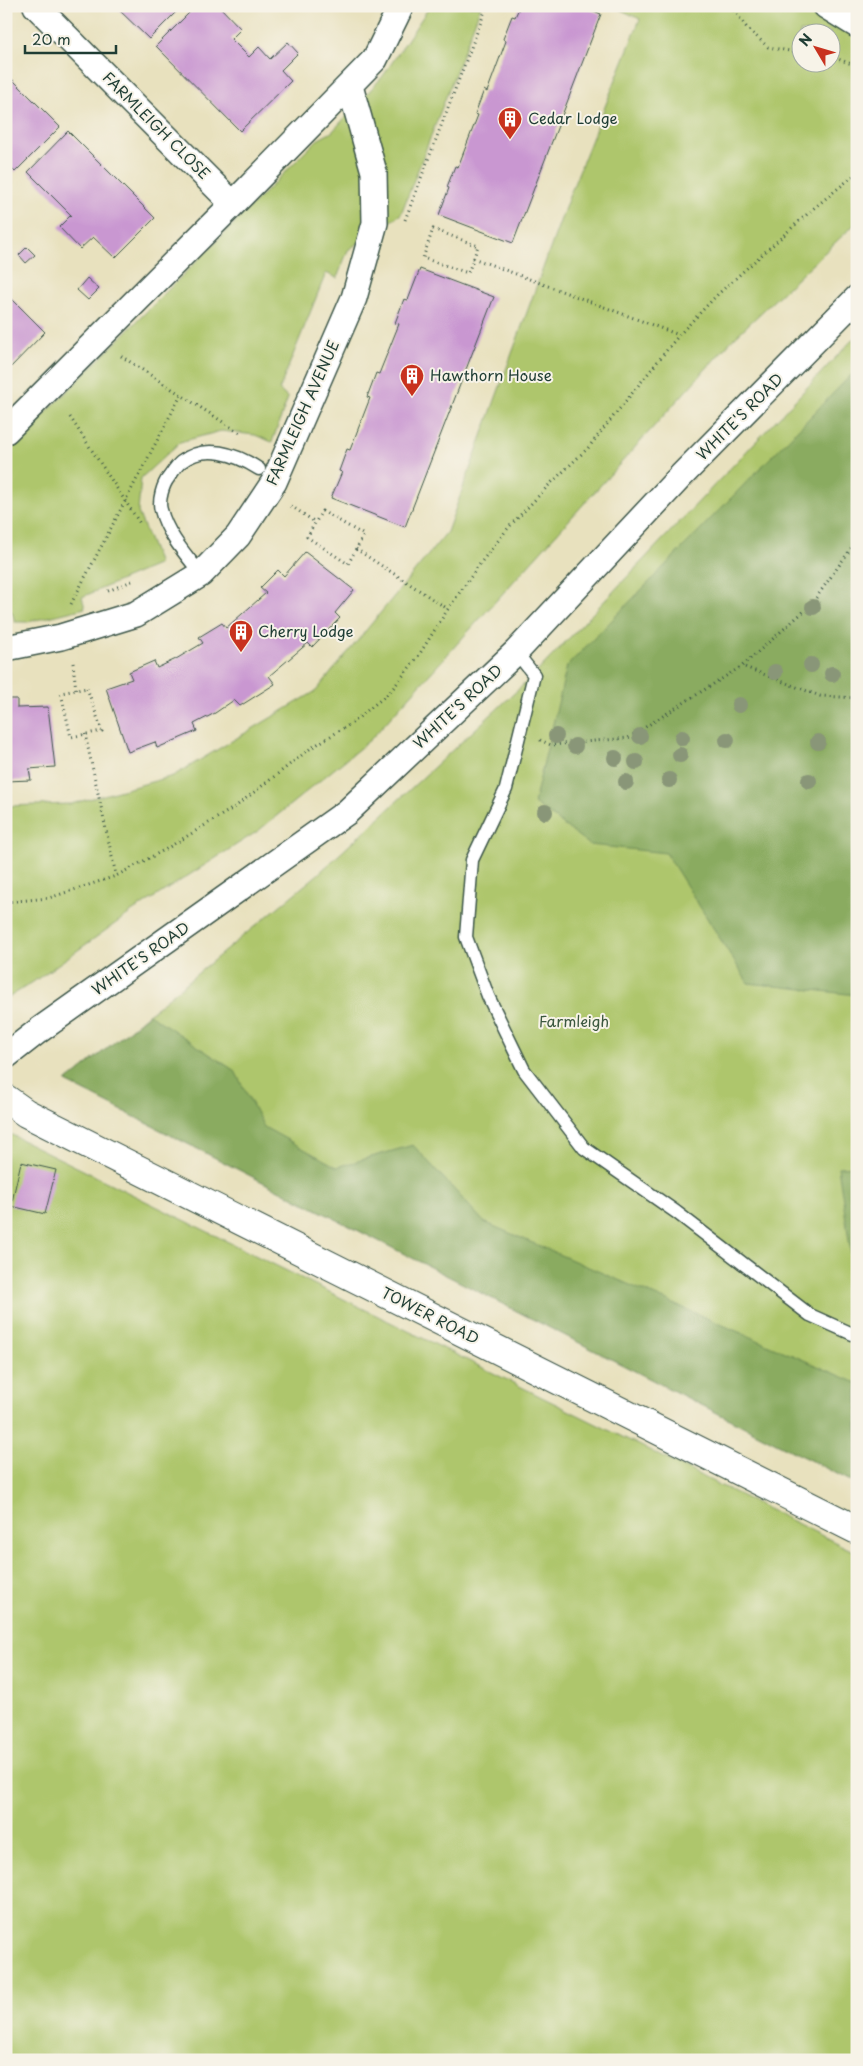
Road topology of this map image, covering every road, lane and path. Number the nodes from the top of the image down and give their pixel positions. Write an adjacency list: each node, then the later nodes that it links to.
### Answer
1 (36, 6): 11 (street, FARMLEIGH CLOSE)
2 (401, 6): 9 (street)
3 (731, 6): 6 (path)
4 (826, 6): 5 (street)
5 (857, 25)
6 (790, 51)
7 (840, 60): 8 (path)
8 (857, 66)
9 (350, 86): 11 (street); 27 (street, FARMLEIGH AVENUE)
10 (857, 173): 14 (path)
11 (233, 204): 15 (street)
12 (473, 258): 12 (path); 14 (path)
13 (857, 298): 35 (street, WHITE'S ROAD)
14 (679, 335): 30 (path)
15 (95, 342): 16 (path); 18 (street)
16 (181, 395): 19 (path); 21 (path)
17 (70, 417): 21 (path)
18 (6, 430)
19 (244, 436)
20 (259, 469): 27 (lane)
21 (125, 501): 24 (path); 33 (path)
22 (289, 505): 23 (path)
23 (316, 522): 26 (path); 26 (path)
24 (146, 533)
25 (857, 540): 36 (path)
26 (356, 549): 30 (path)
27 (201, 574): 33 (street, FARMLEIGH AVENUE)
28 (140, 577): 29 (path)
29 (104, 593)
30 (448, 609): 41 (path)
31 (6, 613): 32 (path)
32 (9, 620)
33 (61, 638): 34 (street, FARMLEIGH AVENUE); 37 (path)
34 (6, 648)
35 (516, 652): 39 (lane); 43 (street, WHITE'S ROAD)
36 (742, 666): 38 (path); 39 (path)
37 (76, 690): 40 (path); 40 (path)
38 (857, 698)
39 (521, 730): 45 (lane)
40 (85, 734): 41 (path)
41 (116, 876): 42 (path)
42 (6, 902)
43 (6, 1056)
44 (6, 1099): 46 (street, TOWER ROAD)
45 (857, 1336)
46 (857, 1530)

